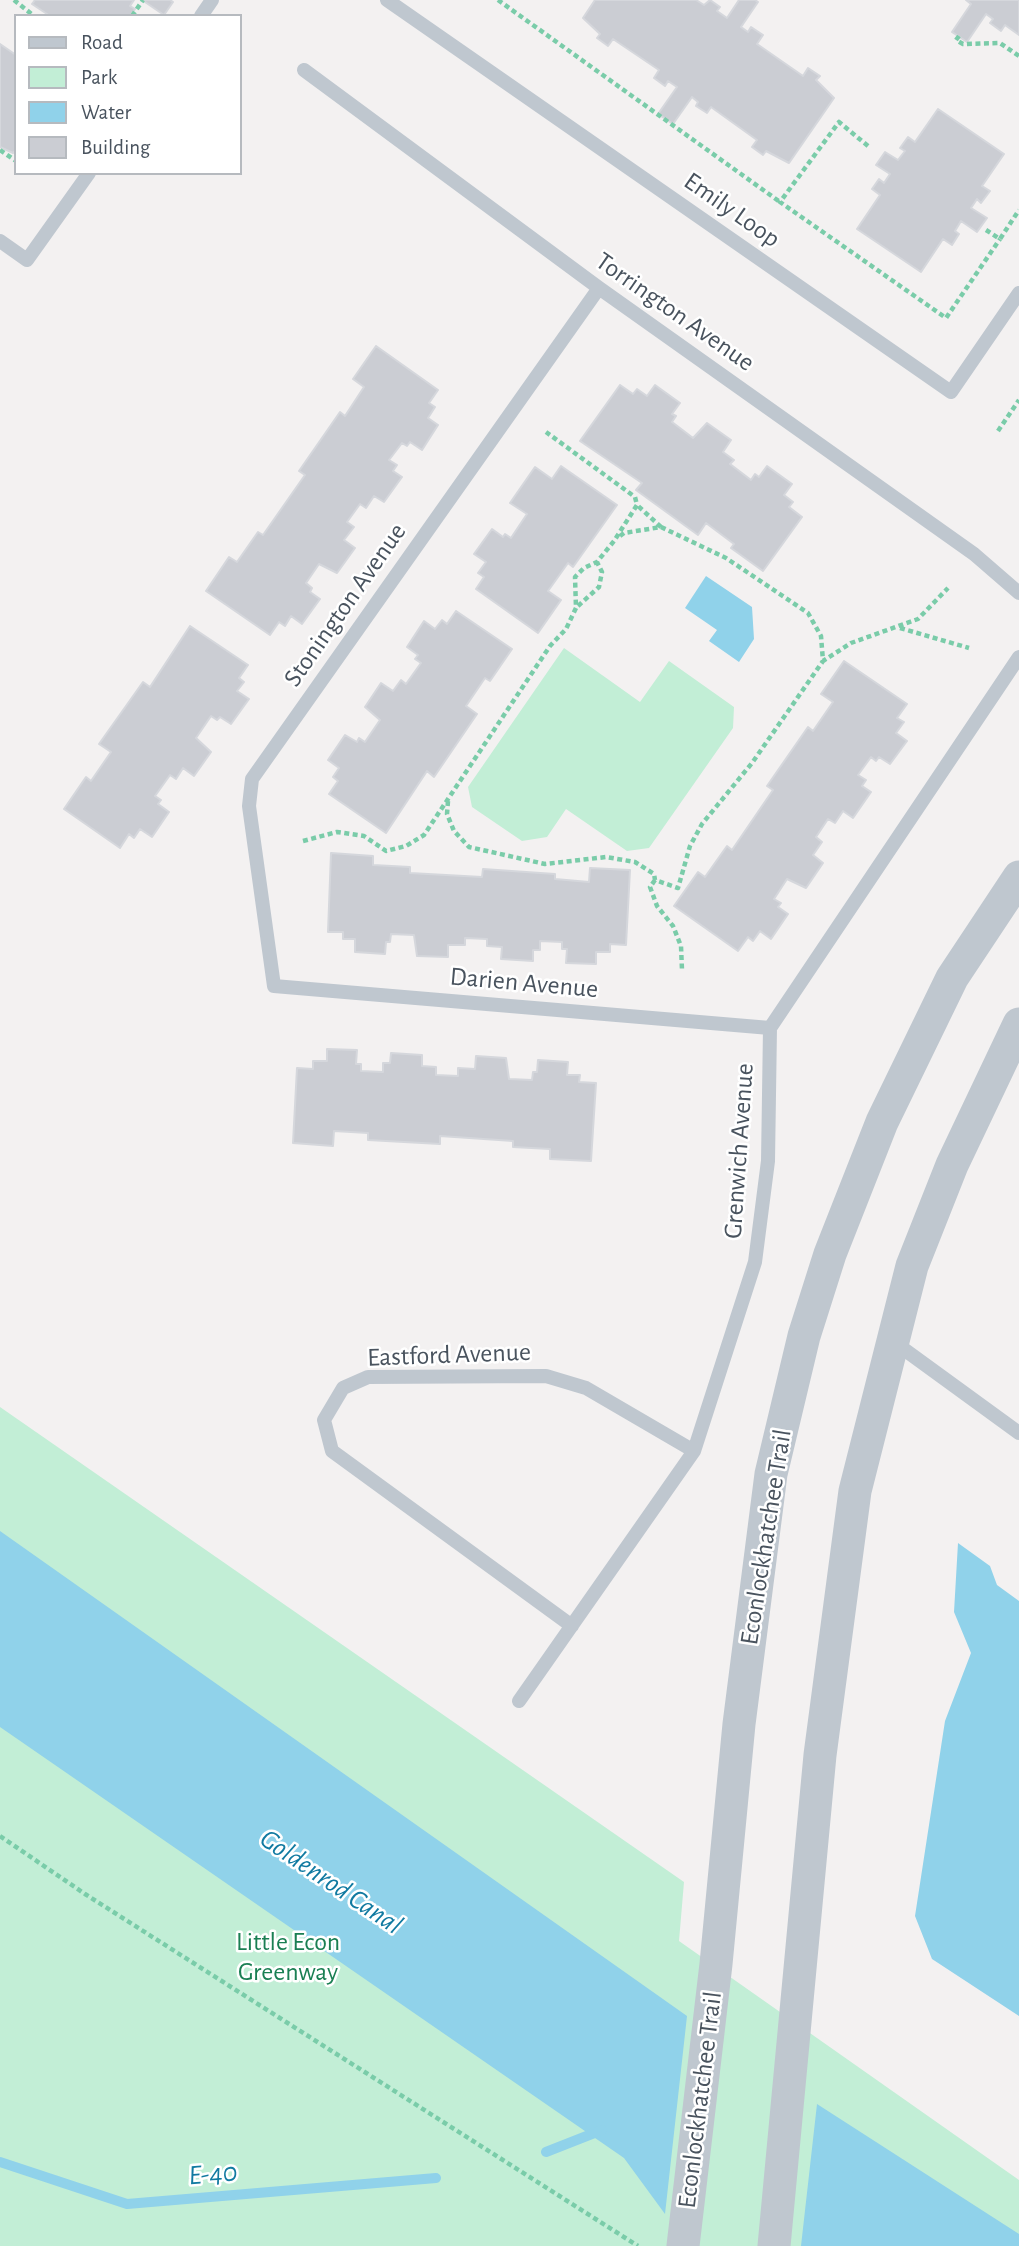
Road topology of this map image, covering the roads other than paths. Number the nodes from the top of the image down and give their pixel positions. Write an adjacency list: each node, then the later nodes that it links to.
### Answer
1 (387, 0): 6 (lane, Emily Loop)
2 (304, 71): 5 (lane, Torrington Avenue)
3 (88, 175): 4 (lane)
4 (0, 241)
5 (599, 288): 7 (lane, Torrington Avenue); 10 (lane, Stonington Avenue)
6 (1019, 293)
7 (1019, 593)
8 (1019, 657): 12 (lane, Grenwich Avenue)
9 (1019, 877): 18 (street, Econlockhatchee Trail)
10 (274, 986): 12 (lane, Darien Avenue)
11 (1019, 1024): 13 (street)
12 (771, 1028): 15 (lane, Grenwich Avenue)
13 (893, 1342): 14 (lane); 19 (street)
14 (1019, 1433)
15 (694, 1451): 16 (lane, Grenwich Avenue); 16 (lane, Eastford Avenue)
16 (572, 1626): 17 (lane, Grenwich Avenue)
17 (519, 1701)
18 (683, 2246)
19 (774, 2246)

